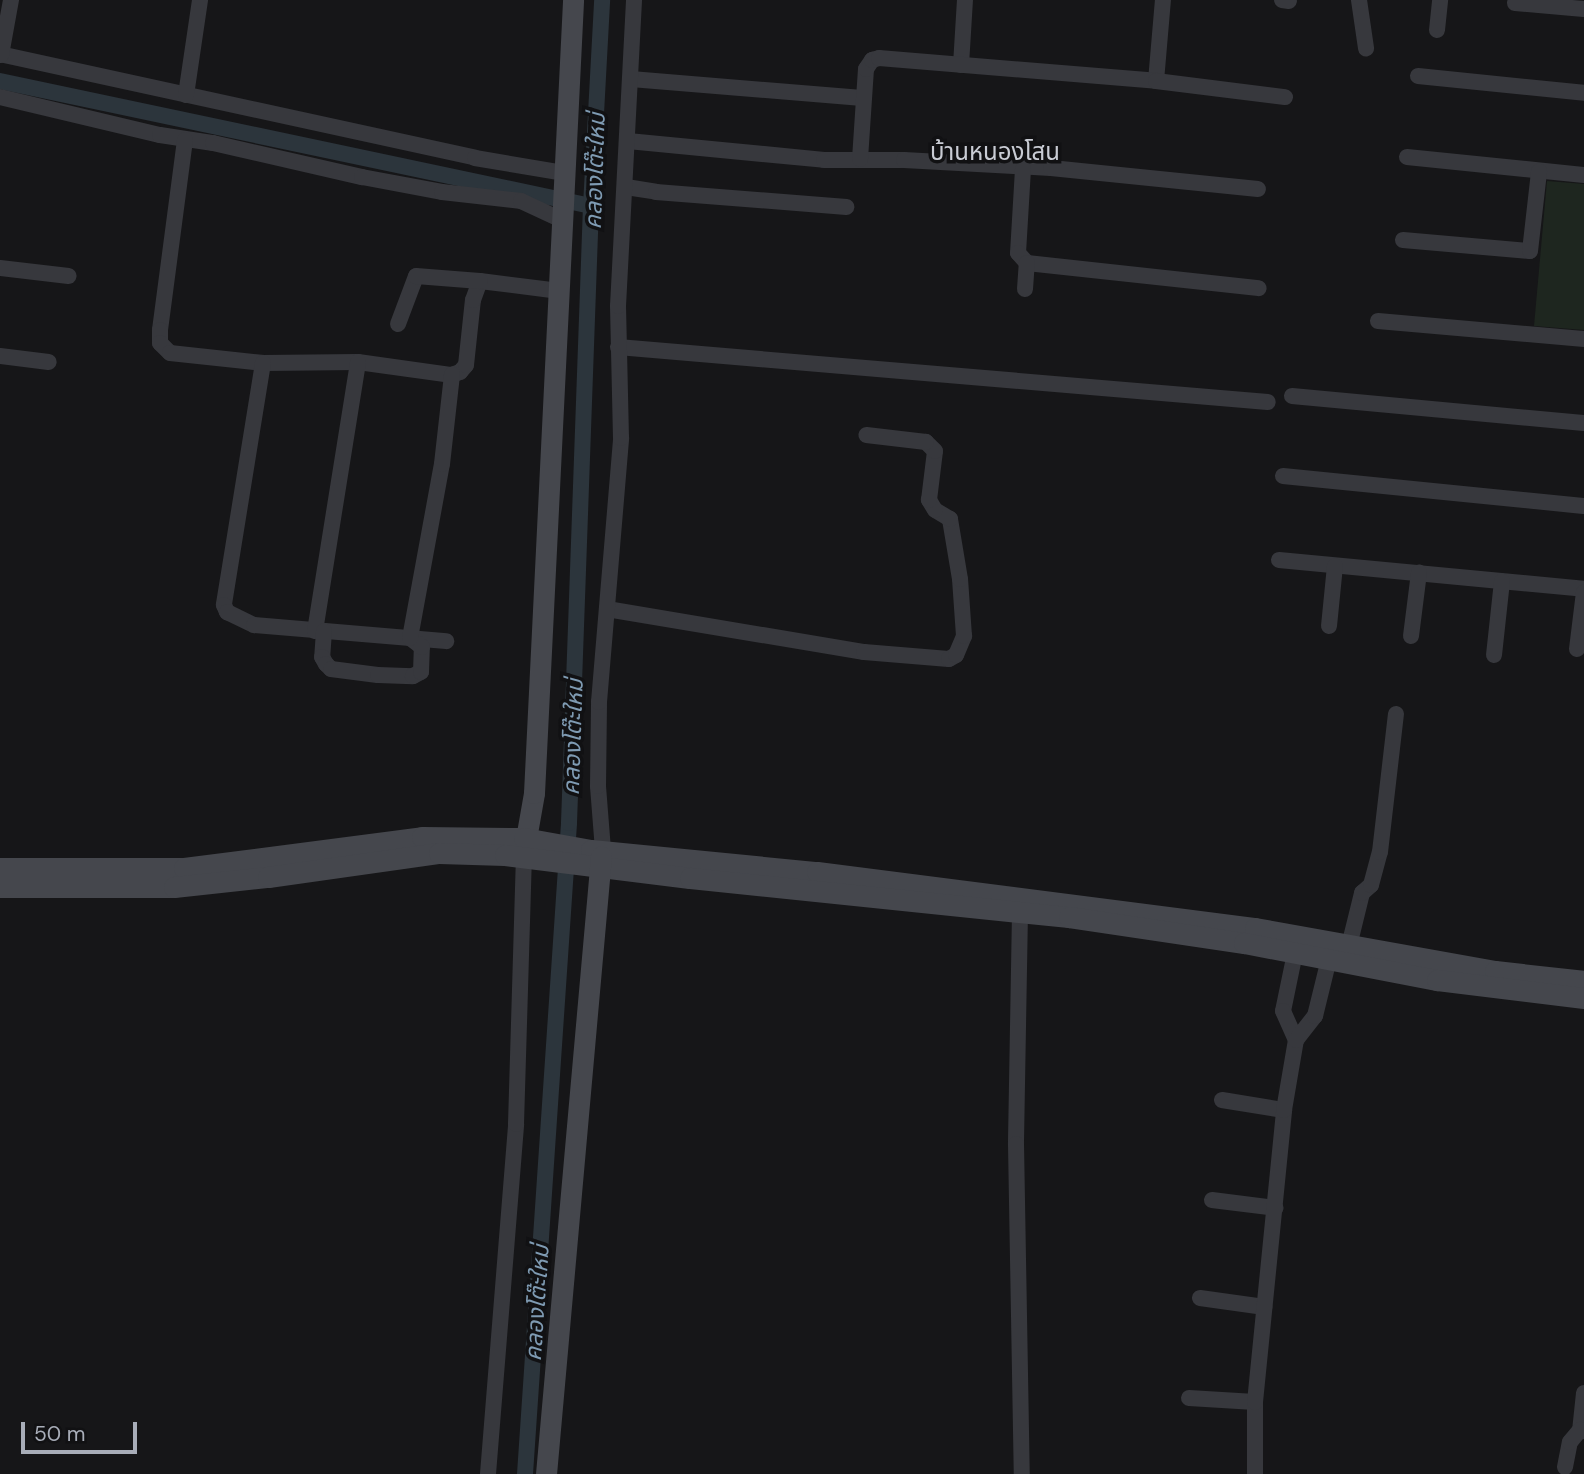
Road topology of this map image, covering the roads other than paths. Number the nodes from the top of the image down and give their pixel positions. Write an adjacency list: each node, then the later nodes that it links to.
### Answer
1 (11, 0): 15 (street)
2 (200, 0): 21 (street)
3 (573, 0): 32 (street)
4 (634, 0): 18 (street)
5 (965, 0): 16 (street)
6 (1163, 0): 19 (street)
7 (1282, 0): 10 (street)
8 (1359, 0): 14 (street)
9 (1440, 0): 13 (street)
10 (1289, 1)
11 (1515, 3): 12 (street)
12 (1584, 9)
13 (1437, 30)
14 (1366, 48)
15 (0, 55): 21 (street)
16 (961, 65): 19 (street); 24 (street)
17 (1418, 76): 20 (street)
18 (631, 79): 24 (street); 26 (street)
19 (1156, 82): 23 (street)
20 (1584, 93)
21 (186, 95): 32 (street)
22 (0, 97): 25 (street)
23 (1285, 97)
24 (862, 98): 28 (street)
25 (184, 140): 36 (street); 52 (street)
26 (628, 141): 28 (street); 33 (street)
27 (1407, 158): 30 (street)
28 (860, 159): 29 (street)
29 (1023, 169): 34 (street); 38 (street)
30 (1539, 172): 31 (street); 37 (street)
31 (1584, 175)
32 (565, 177): 36 (street)
33 (626, 187): 35 (street); 48 (street)
34 (1258, 189)
35 (846, 207)
36 (562, 214): 44 (street)
37 (1403, 240)
38 (1027, 263): 42 (street); 43 (street)
39 (0, 268): 40 (street)
40 (69, 276)
41 (481, 281): 44 (street); 46 (street); 53 (street)
42 (1259, 288)
43 (1025, 289)
44 (559, 291): 74 (street)
45 (1378, 321): 47 (street)
46 (398, 324)
47 (1584, 339)
48 (618, 347): 55 (street); 65 (street)
49 (0, 356): 50 (street)
50 (49, 362)
51 (358, 362): 52 (street); 53 (street); 67 (street)
52 (263, 363): 67 (street)
53 (452, 375): 69 (street)
54 (1292, 396): 56 (street)
55 (1268, 402)
56 (1584, 424)
57 (866, 435): 65 (street)
58 (1283, 476): 59 (street)
59 (1584, 506)
60 (1279, 560): 61 (street)
61 (1335, 566): 62 (street); 66 (street)
62 (1419, 573): 63 (street); 68 (street)
63 (1502, 581): 64 (street); 72 (street)
64 (1584, 591): 71 (street)
65 (607, 609): 75 (street)
66 (1329, 626)
67 (319, 631): 69 (street); 69 (street)
68 (1411, 636)
69 (410, 638): 70 (street)
70 (446, 641)
71 (1577, 649)
72 (1494, 655)
73 (1396, 714): 79 (street)
74 (529, 849): 75 (street); 76 (street); 77 (street); 96 (street)
75 (597, 858): 78 (street); 79 (street); 97 (street)
76 (0, 868)
77 (0, 887)
78 (1020, 912): 80 (street); 98 (street)
79 (1349, 946): 82 (street)
80 (1295, 953): 81 (street); 84 (street)
81 (1329, 959): 83 (street); 84 (street)
82 (1584, 981)
83 (1584, 998)
84 (1296, 1040): 86 (street)
85 (1222, 1100): 86 (street)
86 (1284, 1110): 88 (street)
87 (1212, 1200): 88 (street)
88 (1276, 1208): 90 (street)
89 (1200, 1298): 90 (street)
90 (1264, 1307): 93 (street)
91 (1584, 1393): 94 (street)
92 (1189, 1398): 93 (street)
93 (1255, 1402): 99 (street)
94 (1582, 1430): 95 (street)
95 (1565, 1466)
96 (488, 1474)
97 (546, 1474)
98 (1022, 1474)
99 (1255, 1474)

